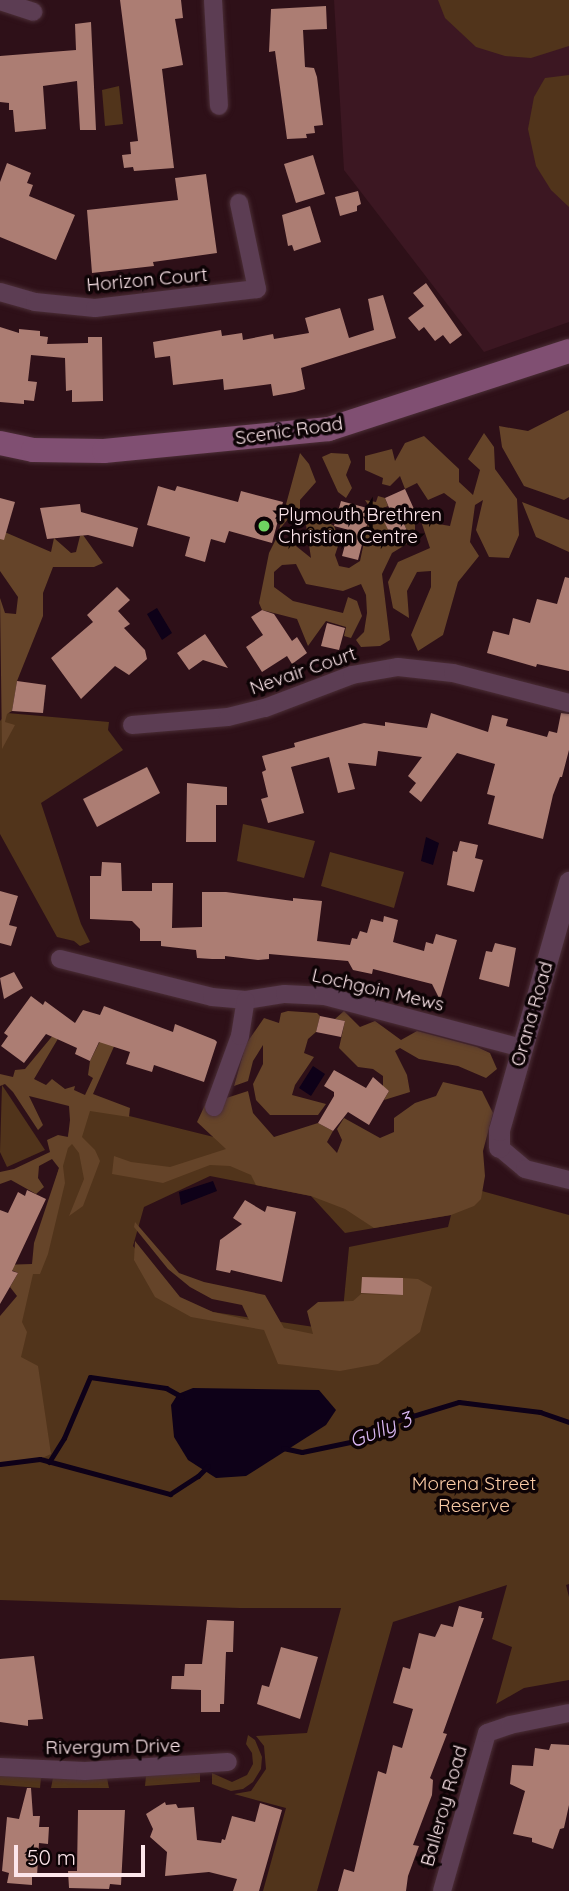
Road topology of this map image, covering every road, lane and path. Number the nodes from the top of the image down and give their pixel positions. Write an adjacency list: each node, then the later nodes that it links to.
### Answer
1 (213, 0): 4 (street)
2 (0, 2): 3 (street)
3 (33, 12)
4 (219, 106)
5 (239, 203): 6 (street, Horizon Court)
6 (0, 292)
7 (569, 351): 8 (main road, Scenic Road)
8 (0, 443)
9 (569, 703): 10 (street, Nevair Court)
10 (132, 725)
11 (569, 882): 14 (street, Orana Road)
12 (60, 960): 13 (street, Lochgoin Mews)
13 (246, 1000): 14 (street, Lochgoin Mews); 15 (street)
14 (522, 1048): 16 (street, Orana Road)
15 (214, 1107)
16 (499, 1147): 17 (street)
17 (569, 1180)
18 (569, 1713): 21 (street, Balleroy Road)
19 (228, 1762): 20 (street, Rivergum Drive)
20 (0, 1767)
21 (442, 1891)

